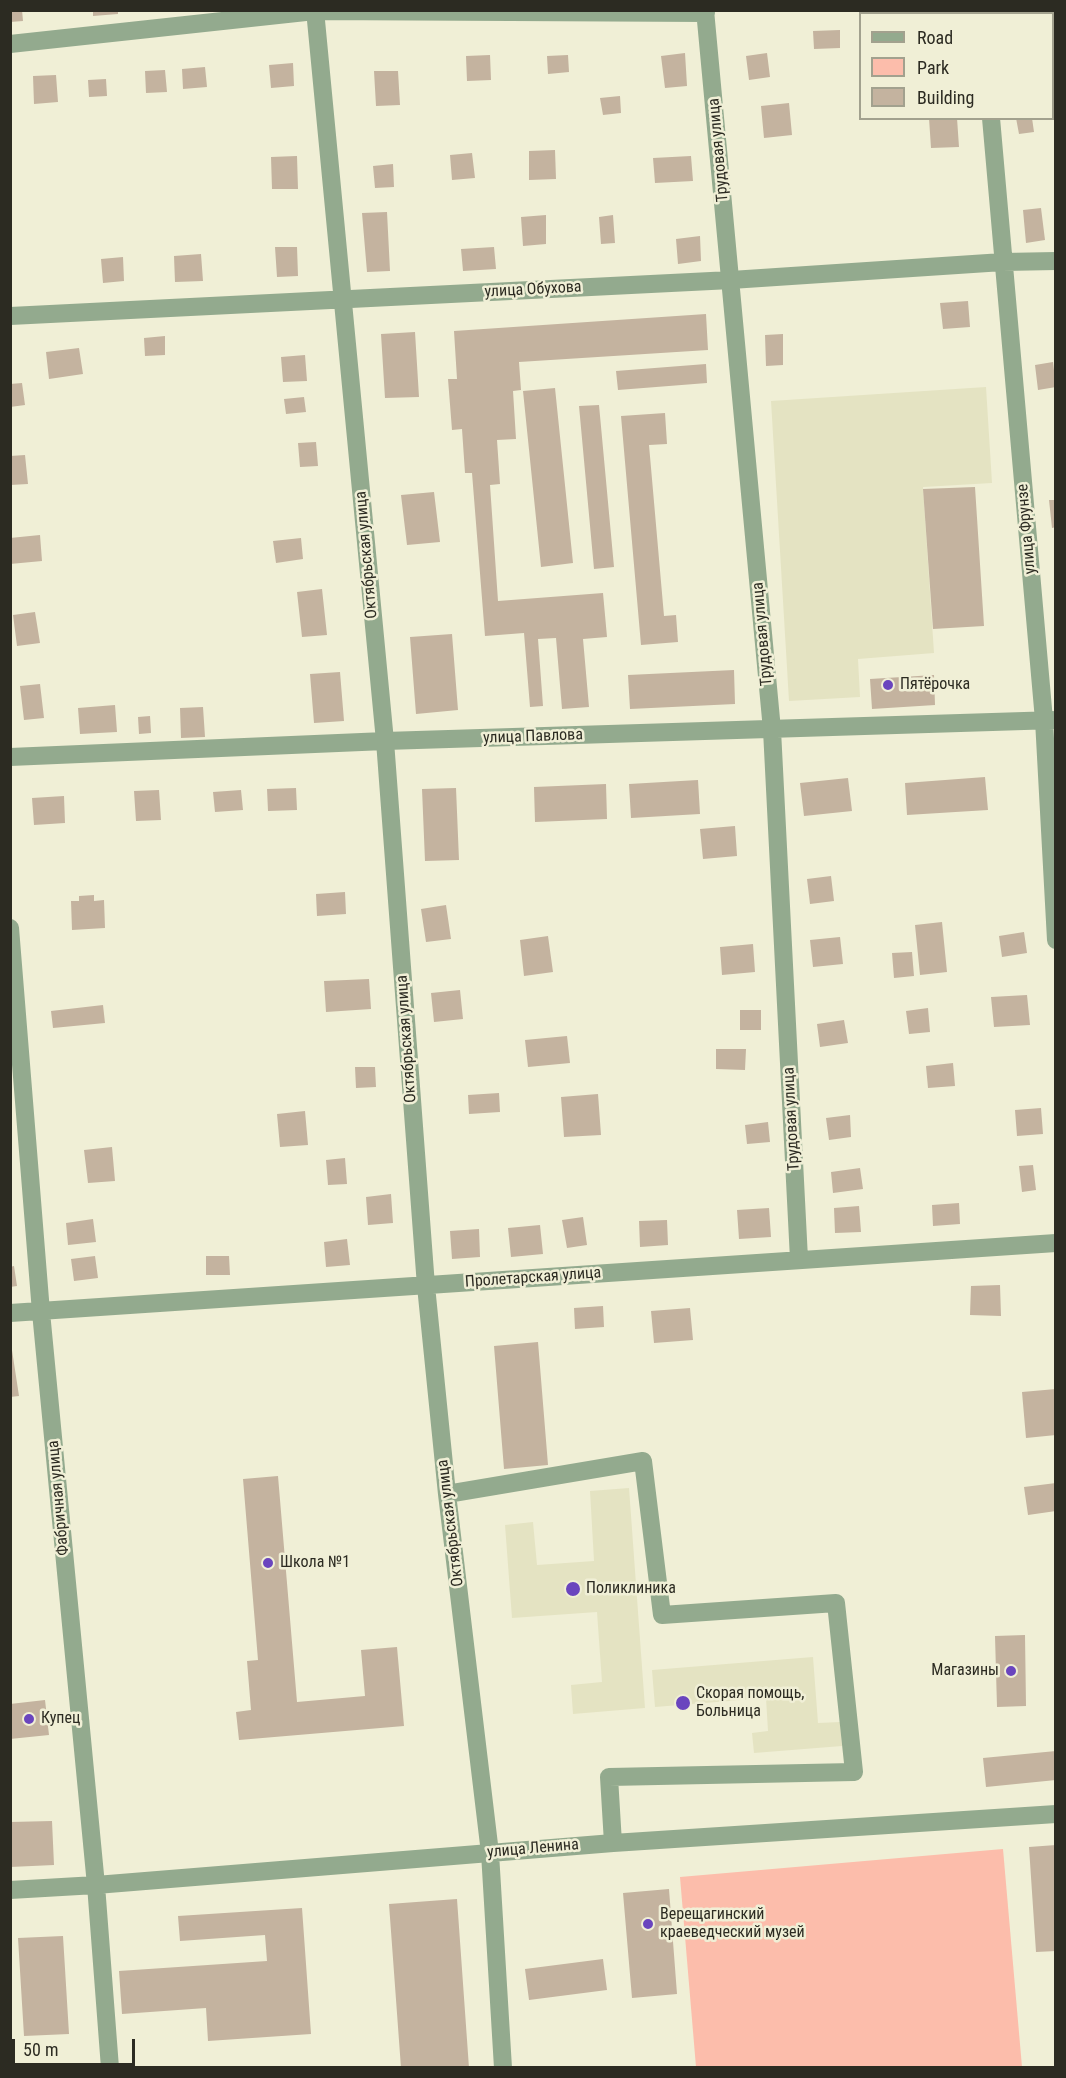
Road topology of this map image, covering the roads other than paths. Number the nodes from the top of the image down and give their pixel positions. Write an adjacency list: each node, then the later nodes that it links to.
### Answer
1 (315, 11): 2 (street); 3 (street); 8 (street, Октябрьская улица)
2 (706, 12): 7 (street, Трудовая улица)
3 (10, 44)
4 (991, 120): 6 (street, улица Фрунзе)
5 (1056, 261): 6 (street, улица Обухова)
6 (1003, 262): 7 (street, улица Обухова); 10 (street, улица Фрунзе)
7 (731, 280): 8 (street, улица Обухова); 11 (street, Трудовая улица)
8 (342, 299): 9 (street, улица Обухова); 12 (street, Октябрьская улица)
9 (10, 316)
10 (1050, 720): 11 (street, улица Павлова); 15 (street, улица Фрунзе)
11 (772, 730): 12 (street, улица Павлова); 17 (street, Трудовая улица)
12 (385, 741): 13 (street, улица Павлова); 18 (street, Октябрьская улица)
13 (10, 758)
14 (10, 928): 19 (street, Фабричная улица)
15 (1056, 940)
16 (1056, 1243): 17 (street, Пролетарская улица)
17 (799, 1259): 18 (street, Пролетарская улица)
18 (426, 1286): 19 (street, Пролетарская улица); 21 (street, Октябрьская улица)
19 (41, 1311): 20 (street, Пролетарская улица); 25 (street, Фабричная улица)
20 (10, 1312)
21 (447, 1494): 23 (street); 24 (street, Октябрьская улица)
22 (1056, 1814): 23 (street, улица Ленина)
23 (613, 1842): 24 (street, улица Ленина)
24 (490, 1853): 25 (street, улица Ленина); 28 (street, Октябрьская улица)
25 (96, 1885): 26 (street, улица Ленина); 27 (street, Фабричная улица)
26 (10, 1890)
27 (110, 2067)
28 (503, 2067)

